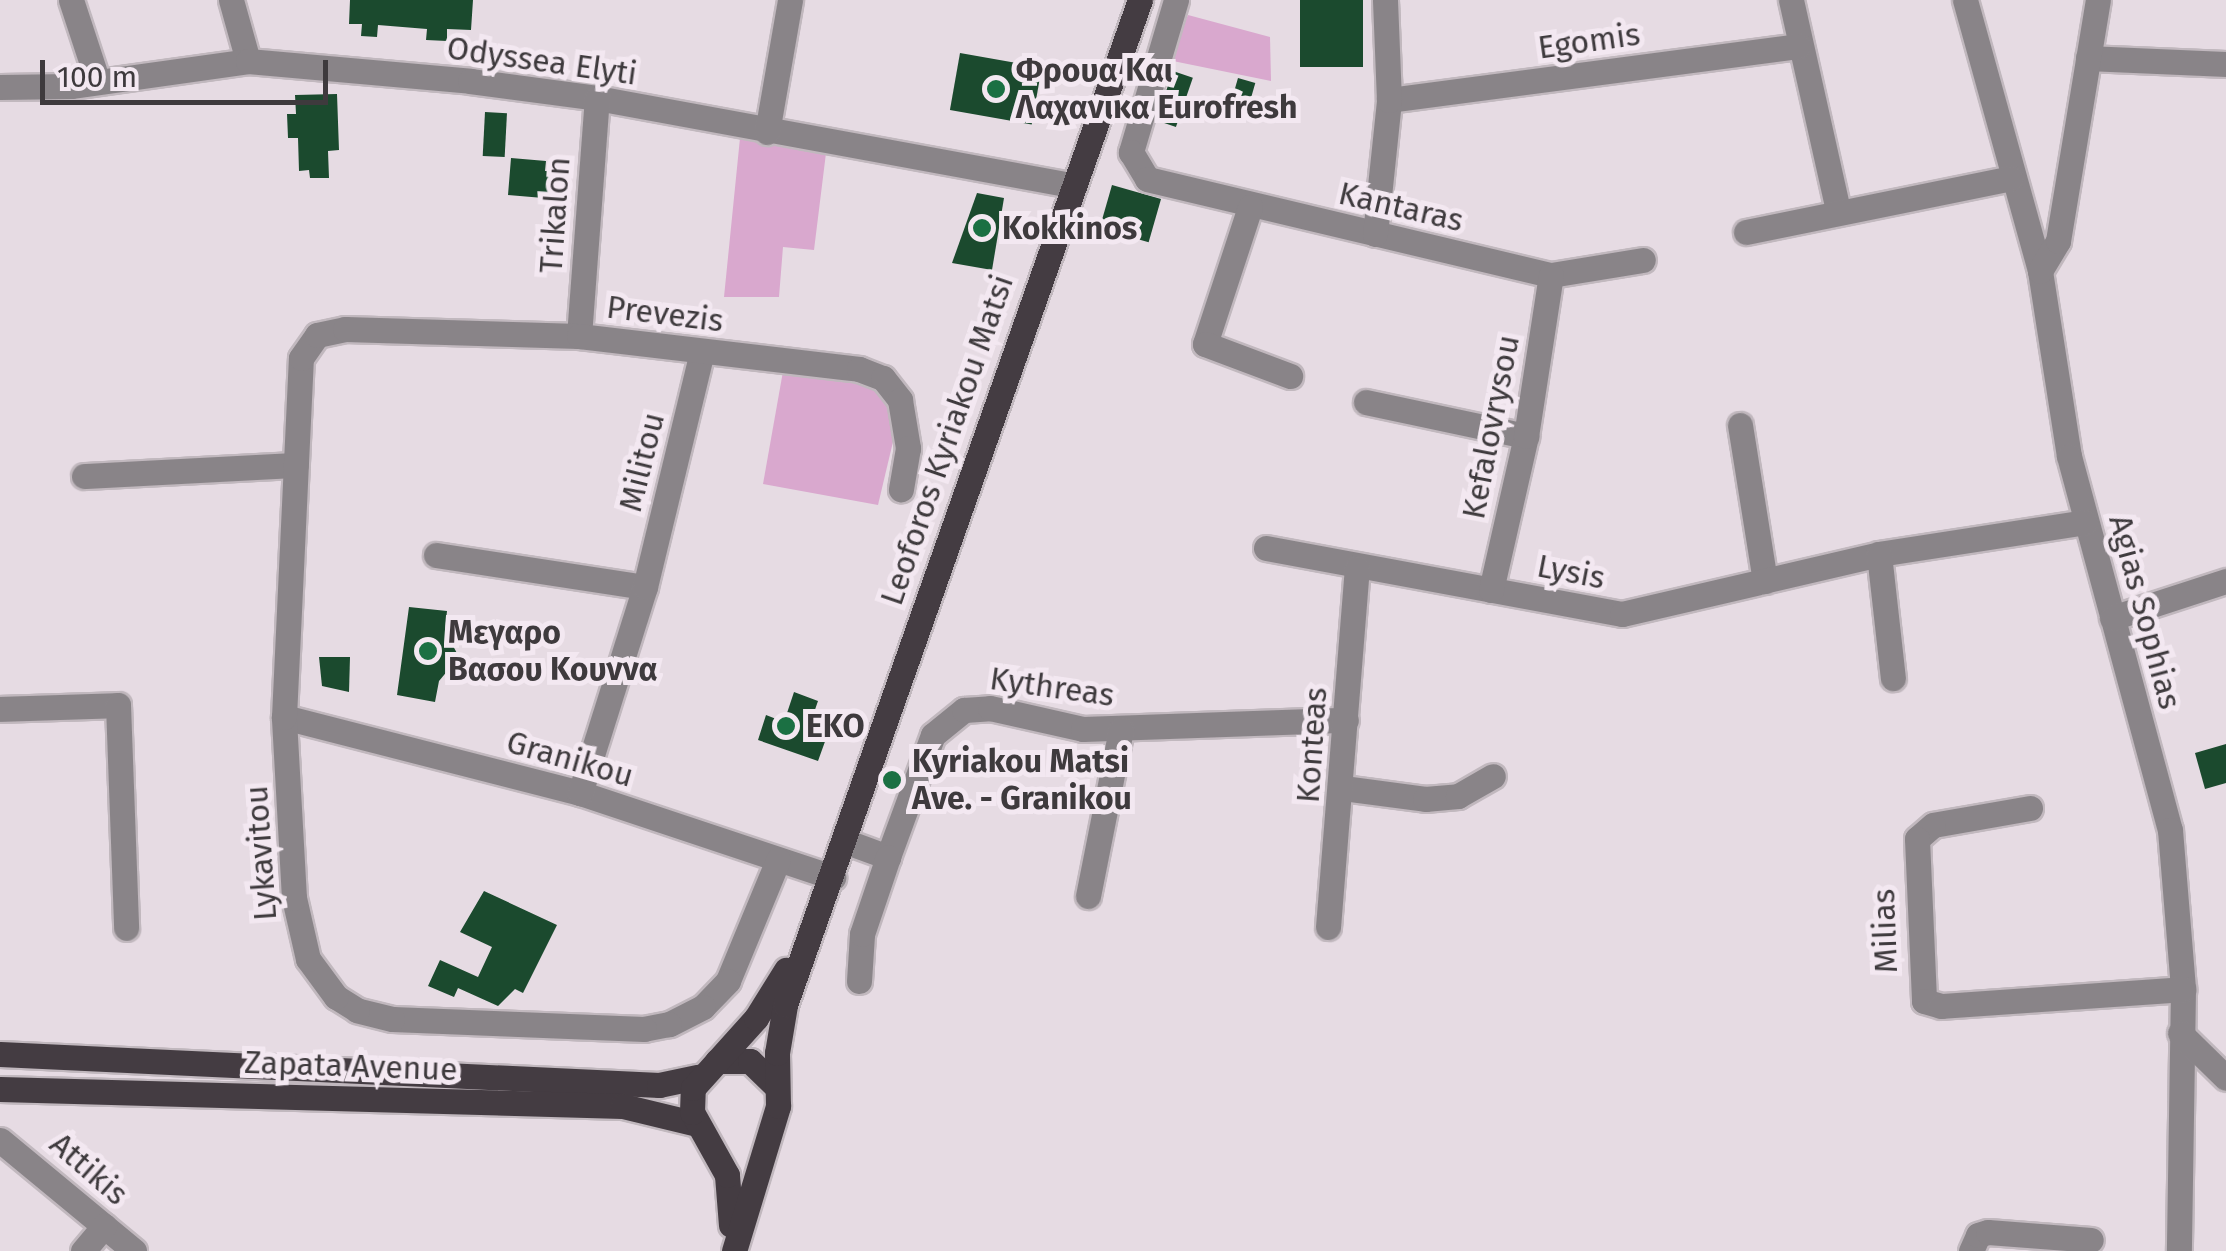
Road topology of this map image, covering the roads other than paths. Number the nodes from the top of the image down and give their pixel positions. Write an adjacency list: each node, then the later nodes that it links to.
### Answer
1 (72, 0): 16 (street)
2 (231, 0): 14 (street)
3 (790, 0): 20 (street)
4 (1140, 0): 10 (main road, Leoforos Kyriakou Matsi)
5 (1176, 0): 11 (street)
6 (1385, 0): 19 (street)
7 (1791, 0): 12 (street)
8 (1965, 0): 21 (street, Agias Sophias)
9 (2098, 0): 13 (street)
10 (1129, 29): 11 (street); 22 (main road, Leoforos Kyriakou Matsi)
11 (1163, 42): 23 (street, Kantaras)
12 (1798, 46): 19 (street, Egomis); 24 (street)
13 (2088, 58): 15 (street); 28 (street)
14 (248, 61): 16 (street, Odyssea Elyti); 18 (street, Odyssea Elyti)
15 (2226, 64)
16 (97, 79): 17 (street, Odyssea Elyti)
17 (0, 87)
18 (597, 98): 20 (street, Odyssea Elyti); 31 (street, Trikalon)
19 (1389, 100): 26 (street)
20 (767, 132): 22 (street, Odyssea Elyti)
21 (2011, 178): 24 (street); 28 (street, Agias Sophias)
22 (1072, 186): 59 (main road, Leoforos Kyriakou Matsi)
23 (1250, 207): 26 (street, Kantaras); 33 (street)
24 (1838, 211): 25 (street)
25 (1746, 232)
26 (1375, 234): 29 (street, Kantaras)
27 (1643, 260): 29 (street, Kantaras)
28 (2040, 272): 40 (street, Agias Sophias)
29 (1552, 276): 36 (street, Kefalovrysou)
30 (317, 336): 31 (street, Prevezis); 37 (street, Lykavitou)
31 (579, 336): 32 (street, Prevezis)
32 (702, 352): 39 (street, Prevezis); 47 (street, Militou)
33 (1290, 376)
34 (1366, 402): 36 (street)
35 (1740, 425): 45 (street)
36 (1526, 436): 48 (street, Kefalovrysou)
37 (296, 465): 38 (street); 52 (street, Lykavitou)
38 (84, 476)
39 (901, 489)
40 (2086, 522): 42 (street, Lysis); 49 (street, Agias Sophias)
41 (1266, 548): 44 (street, Lysis)
42 (1879, 554): 45 (street, Lysis); 50 (street)
43 (436, 555): 47 (street)
44 (1357, 568): 48 (street, Lysis); 53 (street, Konteas)
45 (1765, 581): 48 (street, Lysis)
46 (2226, 581): 49 (street)
47 (645, 587): 57 (street, Militou)
48 (1491, 590)
49 (2112, 618): 68 (street, Agias Sophias)
50 (1894, 678)
51 (0, 709): 66 (street)
52 (284, 717): 57 (street, Granikou); 61 (street, Lykavitou)
53 (1346, 720): 54 (street, Kythreas); 56 (street, Konteas)
54 (1121, 729): 60 (street, Kythreas); 63 (street)
55 (1493, 776): 56 (street)
56 (1342, 788): 65 (street, Konteas)
57 (580, 792): 61 (street, Granikou)
58 (2030, 808): 68 (street, Milias)
59 (847, 842): 60 (street); 62 (main road, Leoforos Kyriakou Matsi)
60 (888, 857): 67 (street, Kythreas)
61 (778, 860): 62 (street, Granikou)
62 (833, 878): 64 (main road, Leoforos Kyriakou Matsi)
63 (1088, 896)
64 (822, 904): 71 (main road, Leoforos Kyriakou Matsi); 73 (main road, Leoforos Kyriakou Matsi)
65 (1328, 927)
66 (126, 928)
67 (859, 981)
68 (2183, 989): 69 (street, Agias Sophias)
69 (2180, 1034): 72 (street); 84 (street, Agias Sophias)
70 (0, 1054): 71 (main road, Zapata Avenue)
71 (707, 1069): 73 (main road); 76 (main road, Leoforos Kyriakou Matsi)
72 (2226, 1078)
73 (774, 1084): 75 (main road, Leoforos Kyriakou Matsi)
74 (0, 1089): 76 (main road, Zapata Avenue)
75 (770, 1126): 76 (main road); 82 (main road, Leoforos Kyriakou Matsi)
76 (704, 1131): 82 (main road, Leoforos Kyriakou Matsi)
77 (0, 1140): 78 (street, Attikis)
78 (104, 1226): 80 (street); 81 (street, Attikis)
79 (2090, 1240): 83 (street)
80 (83, 1251)
81 (134, 1251)
82 (732, 1251)
83 (1971, 1251)
84 (2179, 1251)

